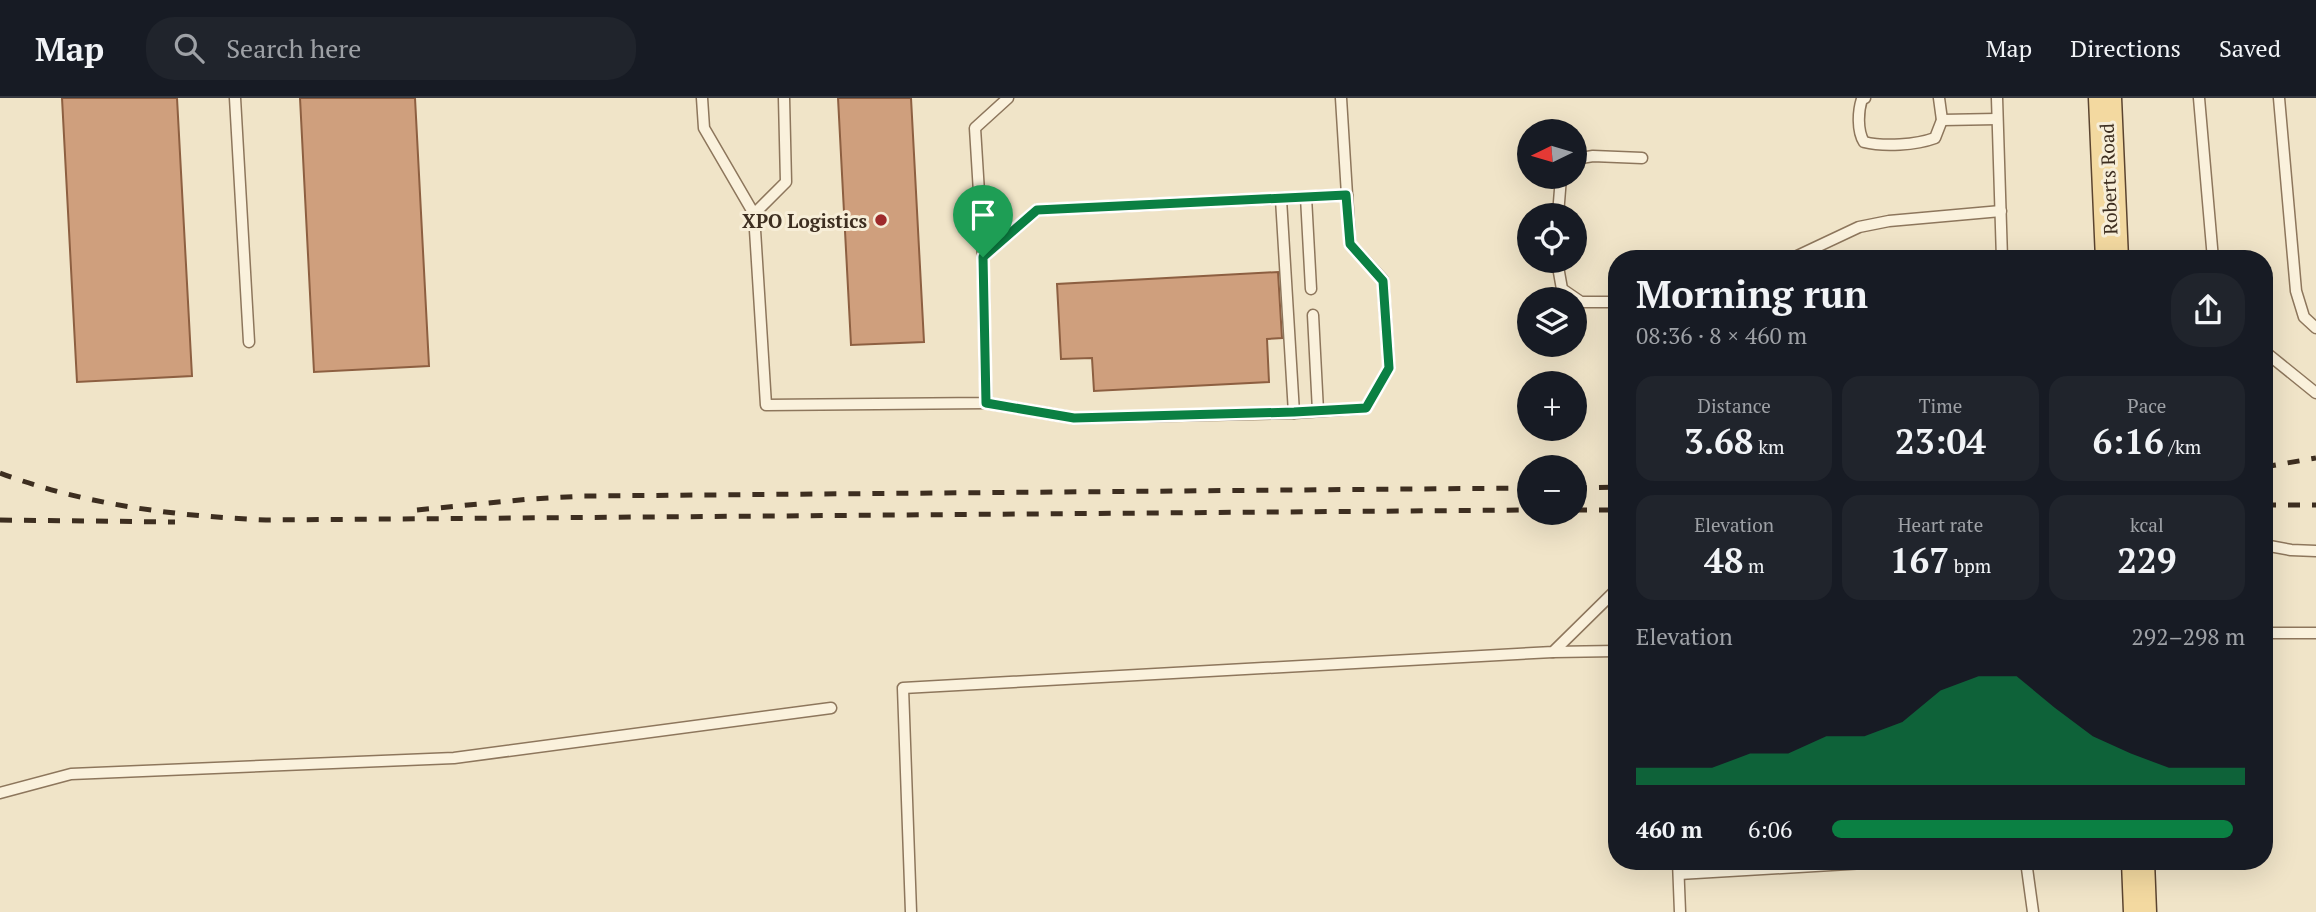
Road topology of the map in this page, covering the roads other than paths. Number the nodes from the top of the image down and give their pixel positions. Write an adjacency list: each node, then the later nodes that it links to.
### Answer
1 (235, 98): 31 (lane)
2 (702, 98): 20 (lane)
3 (784, 98): 20 (lane)
4 (1008, 98): 25 (lane)
5 (1341, 98): 16 (lane)
6 (1865, 98): 13 (lane)
7 (1938, 98): 13 (lane)
8 (1997, 98): 12 (lane)
9 (2105, 98): 23 (main road, Roberts Road)
10 (2199, 98): 24 (lane)
11 (2279, 98): 30 (lane)
12 (1997, 119): 13 (lane); 19 (lane)
13 (1942, 121)
14 (1587, 157): 15 (lane)
15 (1642, 158)
16 (1346, 195): 17 (lane); 35 (lane)
17 (1306, 197): 18 (lane); 27 (lane)
18 (1282, 198): 25 (lane); 36 (lane)
19 (2001, 211): 21 (lane); 22 (lane)
20 (754, 214): 34 (lane)
21 (1810, 250)
22 (2002, 250)
23 (2112, 250)
24 (2212, 250)
25 (983, 257): 34 (lane)
26 (1559, 273): 28 (lane)
27 (1311, 289)
28 (1608, 302)
29 (1313, 315): 35 (lane)
30 (2316, 328)
31 (249, 342)
32 (2273, 358): 33 (lane)
33 (2316, 393)
34 (986, 403): 36 (lane)
35 (1318, 411): 36 (lane)
36 (1294, 412)
37 (2273, 547): 38 (lane)
38 (2316, 551)
39 (1608, 598): 43 (lane)
40 (2273, 633): 41 (lane)
41 (2316, 633)
42 (1608, 651): 43 (lane)
43 (1553, 652): 51 (lane)
44 (831, 708): 45 (lane)
45 (0, 793)
46 (1679, 870): 50 (lane)
47 (1746, 870): 50 (lane)
48 (2027, 870): 53 (lane)
49 (2138, 870): 54 (main road)
50 (1679, 874): 52 (lane)
51 (911, 912)
52 (1680, 912)
53 (2033, 912)
54 (2140, 912)

